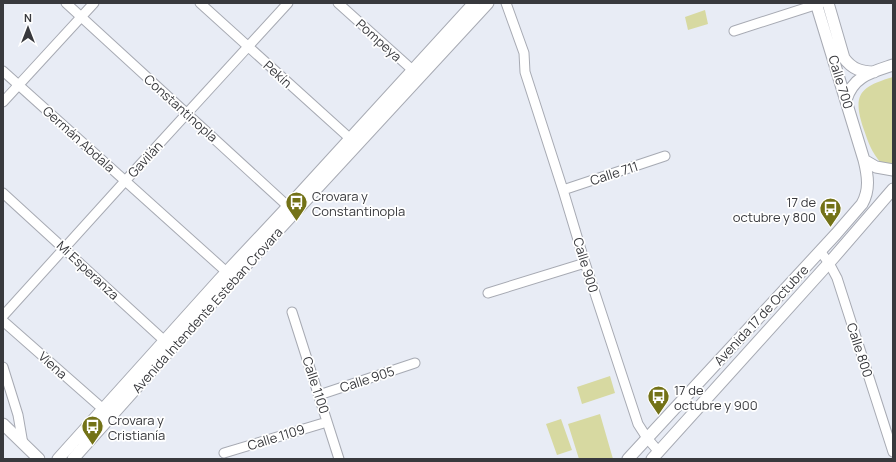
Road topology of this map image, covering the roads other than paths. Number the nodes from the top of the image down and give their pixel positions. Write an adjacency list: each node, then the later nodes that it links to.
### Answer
1 (66, 3): 10 (street, Constantinopla)
2 (94, 3): 10 (street)
3 (200, 3): 12 (street, Pekín)
4 (288, 3): 12 (street, Gavilán)
5 (338, 3): 16 (street, Pompeya)
6 (488, 3): 9 (main road, Avenida Intendente Esteban Crovara)
7 (506, 3): 27 (street, Calle 900)
8 (820, 3): 11 (street); 15 (main road, Calle 700); 18 (main road, Calle 700)
9 (474, 5): 16 (main road, Avenida Intendente Esteban Crovara)
10 (81, 17): 17 (street); 20 (street, Constantinopla)
11 (734, 32)
12 (248, 47): 20 (street, Gavilán); 21 (street, Pekín)
13 (893, 65): 15 (main road)
14 (3, 71): 17 (street, Germán Abdala)
15 (874, 72): 18 (main road)
16 (417, 74): 21 (main road, Avenida Intendente Esteban Crovara)
17 (19, 85): 19 (street); 25 (street, Germán Abdala)
18 (846, 100): 23 (main road, Calle 700)
19 (3, 102)
20 (187, 114): 25 (street, Gavilán); 29 (street, Constantinopla)
21 (354, 142): 29 (main road, Avenida Intendente Esteban Crovara)
22 (665, 156): 27 (street, Calle 711)
23 (864, 160): 24 (main road); 31 (main road, Avenida 17 de Octubre)
24 (893, 170)
25 (126, 180): 30 (street, Gavilán); 34 (street, Germán Abdala)
26 (893, 189): 33 (main road, Avenida 17 de Octubre)
27 (563, 190): 32 (street, Calle 900)
28 (3, 192): 30 (street, Mi Esperanza)
29 (292, 209): 34 (main road, Avenida Intendente Esteban Crovara)
30 (64, 248): 37 (street, Gavilán); 39 (street, Mi Esperanza)
31 (820, 252): 33 (street, Calle 800); 47 (main road, Avenida 17 de Octubre)
32 (585, 263): 35 (street); 47 (street, Calle 900)
33 (829, 263): 49 (street, Calle 800); 51 (main road, Avenida 17 de Octubre)
34 (230, 275): 39 (main road, Avenida Intendente Esteban Crovara)
35 (488, 293)
36 (292, 312): 42 (street, Calle 1100)
37 (3, 316)
38 (3, 321): 43 (street, Viena)
39 (168, 344): 43 (main road, Avenida Intendente Esteban Crovara); 54 (main road, Avenida Intendente Esteban Crovara)
40 (415, 363): 42 (street, Calle 905)
41 (3, 367): 44 (street)
42 (319, 395): 45 (street, Calle 1100)
43 (103, 409): 53 (main road, Avenida Intendente Esteban Crovara)
44 (18, 415): 46 (street); 48 (street)
45 (327, 422): 50 (street, Calle 1109); 55 (street, Calle 1100)
46 (5, 426): 48 (main road)
47 (647, 438): 51 (street, Calle 900); 56 (main road, Avenida 17 de Octubre)
48 (23, 444): 52 (main road)
49 (893, 449)
50 (224, 453)
51 (655, 455)
52 (39, 459)
53 (58, 459)
54 (73, 459)
55 (339, 459)
56 (628, 459)

